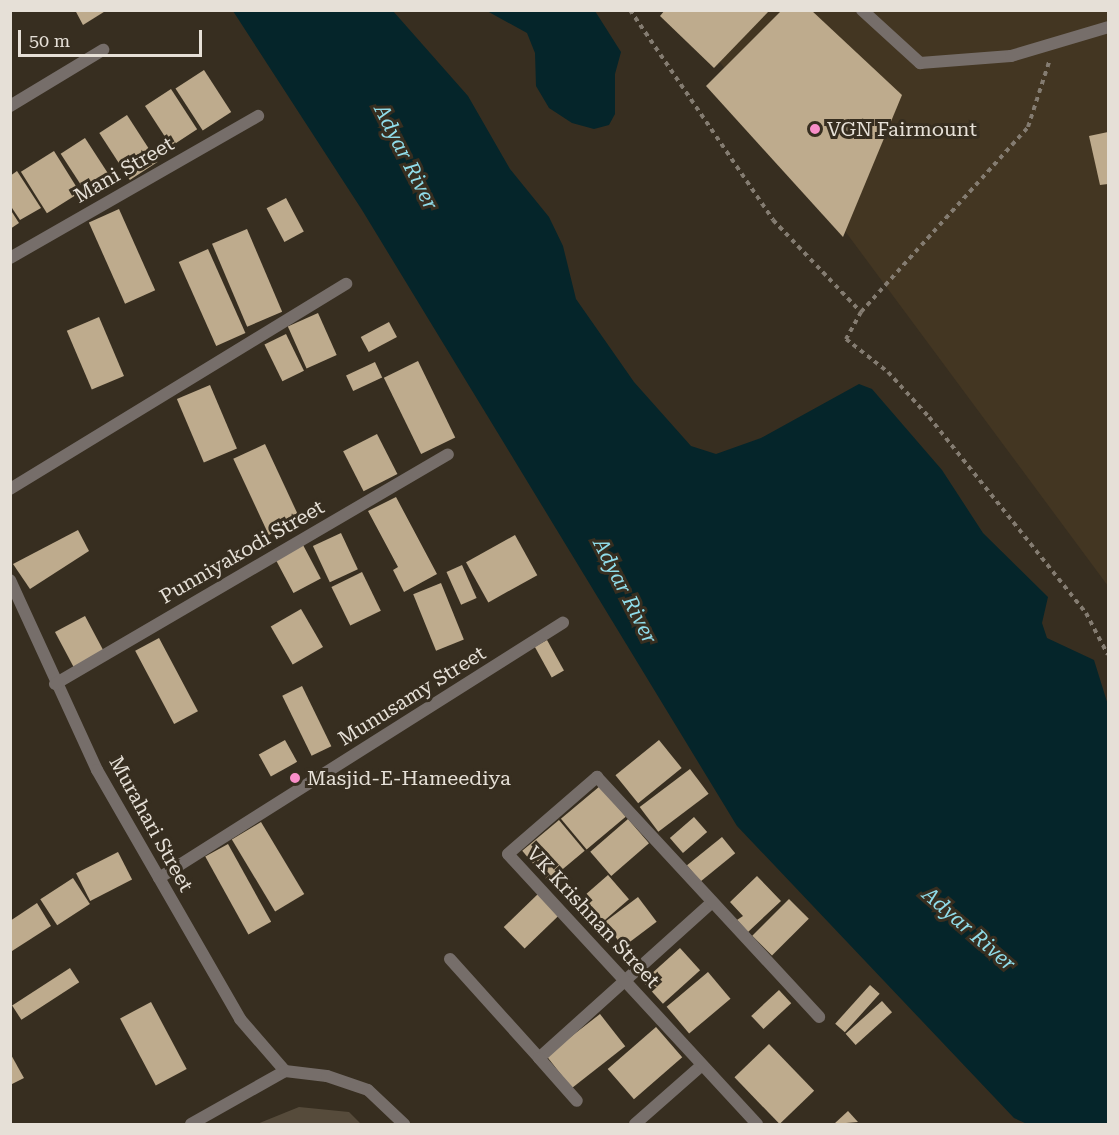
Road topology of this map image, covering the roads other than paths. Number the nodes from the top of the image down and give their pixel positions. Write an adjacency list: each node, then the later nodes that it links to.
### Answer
1 (862, 10): 2 (street)
2 (1108, 27)
3 (103, 50): 4 (street)
4 (10, 106)
5 (258, 116): 6 (street, Mani Street)
6 (10, 258)
7 (346, 284): 9 (street)
8 (448, 454): 12 (street, Punniyakodi Street)
9 (10, 489)
10 (10, 580): 12 (street, Murahari Street)
11 (563, 623): 13 (street, Munusamy Street)
12 (55, 684): 13 (street, Murahari Street)
13 (159, 878): 20 (street, Murahari Street)
14 (712, 902): 16 (street); 16 (street, VK Krishnan Street); 17 (street, VK Krishnan Street)
15 (450, 959): 18 (street)
16 (628, 981): 18 (street); 19 (street, VK Krishnan Street)
17 (819, 1017)
18 (539, 1058): 21 (street)
19 (702, 1065): 24 (street); 25 (street, VK Krishnan Street)
20 (285, 1071): 22 (street); 23 (street)
21 (577, 1101)
22 (191, 1125)
23 (404, 1125)
24 (635, 1125)
25 (757, 1125)

